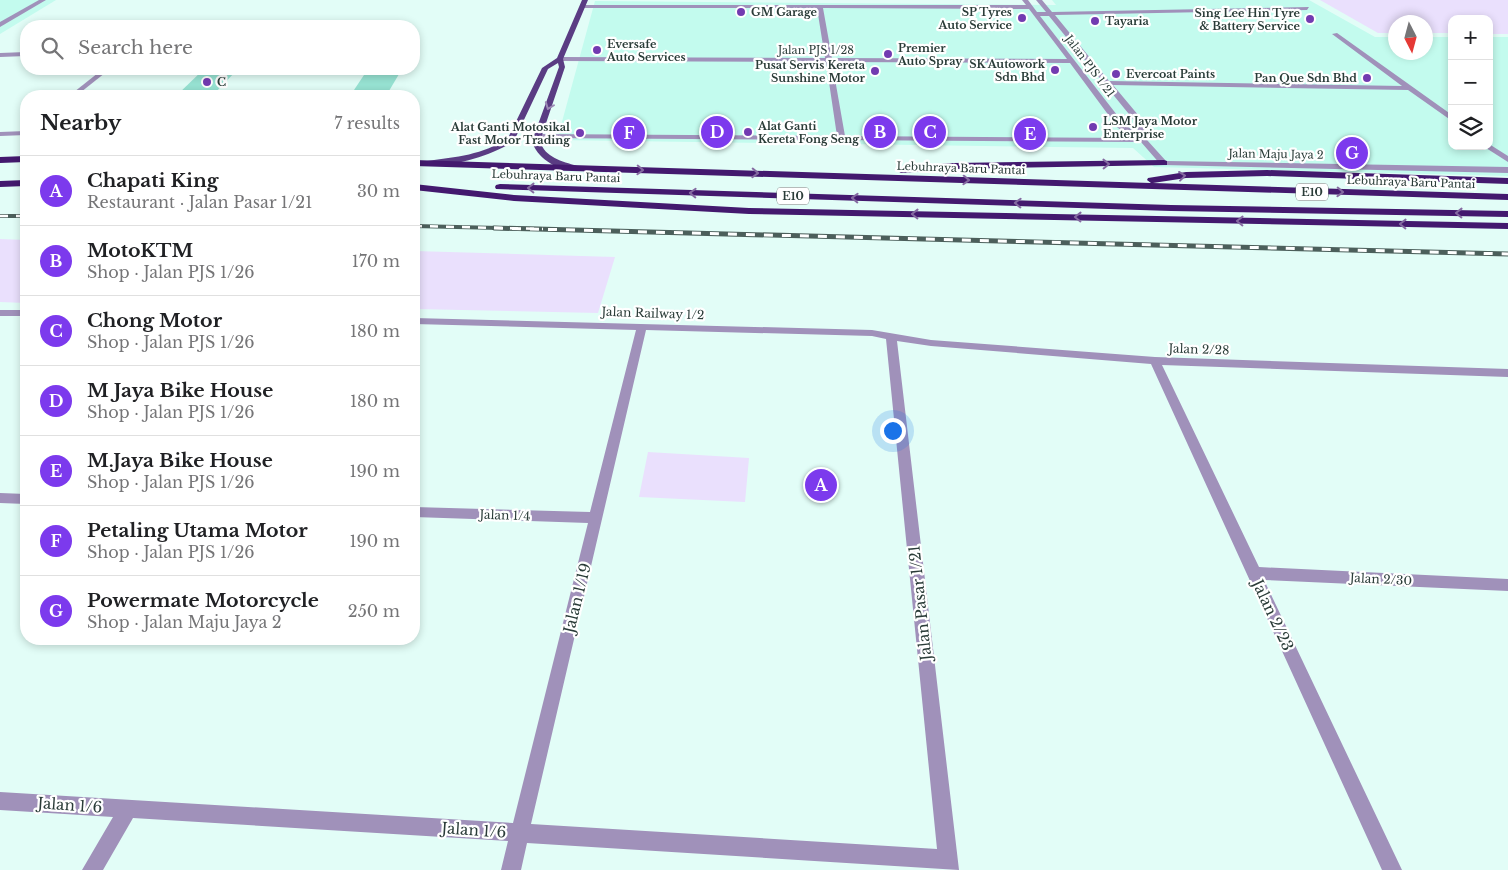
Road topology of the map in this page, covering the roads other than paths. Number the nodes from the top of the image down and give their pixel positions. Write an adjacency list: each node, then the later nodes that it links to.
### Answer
1 (43, 0): 11 (street)
2 (1026, 0): 6 (street, Jalan PJS 1/21)
3 (1039, 0): 9 (street, Jalan PJS 1/21)
4 (584, 3): 5 (street); 16 (main road)
5 (820, 6): 6 (street); 17 (street)
6 (1031, 7): 8 (street, Jalan PJS 1/21)
7 (1307, 8): 9 (street)
8 (1036, 14): 9 (street); 18 (street, Jalan PJS 1/21)
9 (1051, 14): 20 (street, Jalan PJS 1/21)
10 (0, 18): 11 (street)
11 (13, 18): 12 (street)
12 (0, 25)
13 (1335, 34): 21 (street)
14 (20, 54): 15 (street)
15 (0, 55)
16 (560, 59): 17 (street, Jalan PJS 1/28); 26 (main road, one-way to 26); 34 (main road)
17 (828, 60): 18 (street, Jalan PJS 1/28); 27 (street)
18 (1072, 61): 28 (street, Jalan PJS 1/21)
19 (99, 75): 22 (street)
20 (1107, 83): 21 (street); 28 (street, Jalan PJS 1/21)
21 (1410, 88): 23 (street)
22 (80, 90)
23 (1448, 116)
24 (20, 133): 25 (street)
25 (0, 134)
26 (538, 136): 27 (street); 36 (main road)
27 (841, 138): 28 (street)
28 (1143, 140): 35 (street, Jalan PJS 1/21)
29 (1493, 149): 32 (street)
30 (20, 159): 31 (highway)
31 (0, 160)
32 (1508, 160)
33 (420, 163): 34 (highway, Lebuhraya Baru Pantai / E10)
34 (427, 163): 36 (highway, Lebuhraya Baru Pantai / E10)
35 (1164, 163): 37 (street, Jalan Maju Jaya 2); 38 (highway, one-way to 35)
36 (574, 168): 38 (highway, Lebuhraya Baru Pantai / E10, one-way to 38)
37 (1508, 170)
38 (830, 176): 43 (highway, Lebuhraya Baru Pantai / E10, one-way to 43)
39 (1508, 181): 43 (highway, one-way to 39)
40 (20, 183): 41 (highway)
41 (0, 184)
42 (420, 186): 46 (highway, Lebuhraya Baru Pantai / E10, one-way to 42)
43 (1116, 186): 45 (highway, Lebuhraya Baru Pantai / E10, one-way to 45)
44 (420, 187): 47 (highway, one-way to 44)
45 (1508, 197)
46 (1508, 214)
47 (1508, 226)
48 (0, 313): 49 (street)
49 (20, 313)
50 (420, 322): 51 (street, Jalan Railway 1/2)
51 (642, 326): 52 (street, Jalan Railway 1/2); 58 (street, Jalan 1/19)
52 (891, 336): 53 (street, Jalan 2/28); 64 (street, Jalan Pasar 1/21)
53 (1154, 361): 54 (street, Jalan 2/28); 59 (street, Jalan 2/23)
54 (1508, 373)
55 (0, 498): 56 (street)
56 (20, 499)
57 (420, 512): 58 (street, Jalan 1/4)
58 (597, 518): 63 (street, Jalan 1/19)
59 (1253, 573): 60 (street, Jalan 2/30); 67 (street, Jalan 2/23)
60 (1508, 585)
61 (0, 801): 62 (street, Jalan 1/6)
62 (128, 809): 63 (street, Jalan 1/6); 65 (street)
63 (520, 833): 64 (street, Jalan 1/6); 66 (street, Jalan 1/19)
64 (948, 864)
65 (92, 870)
66 (510, 870)
67 (1392, 870)

